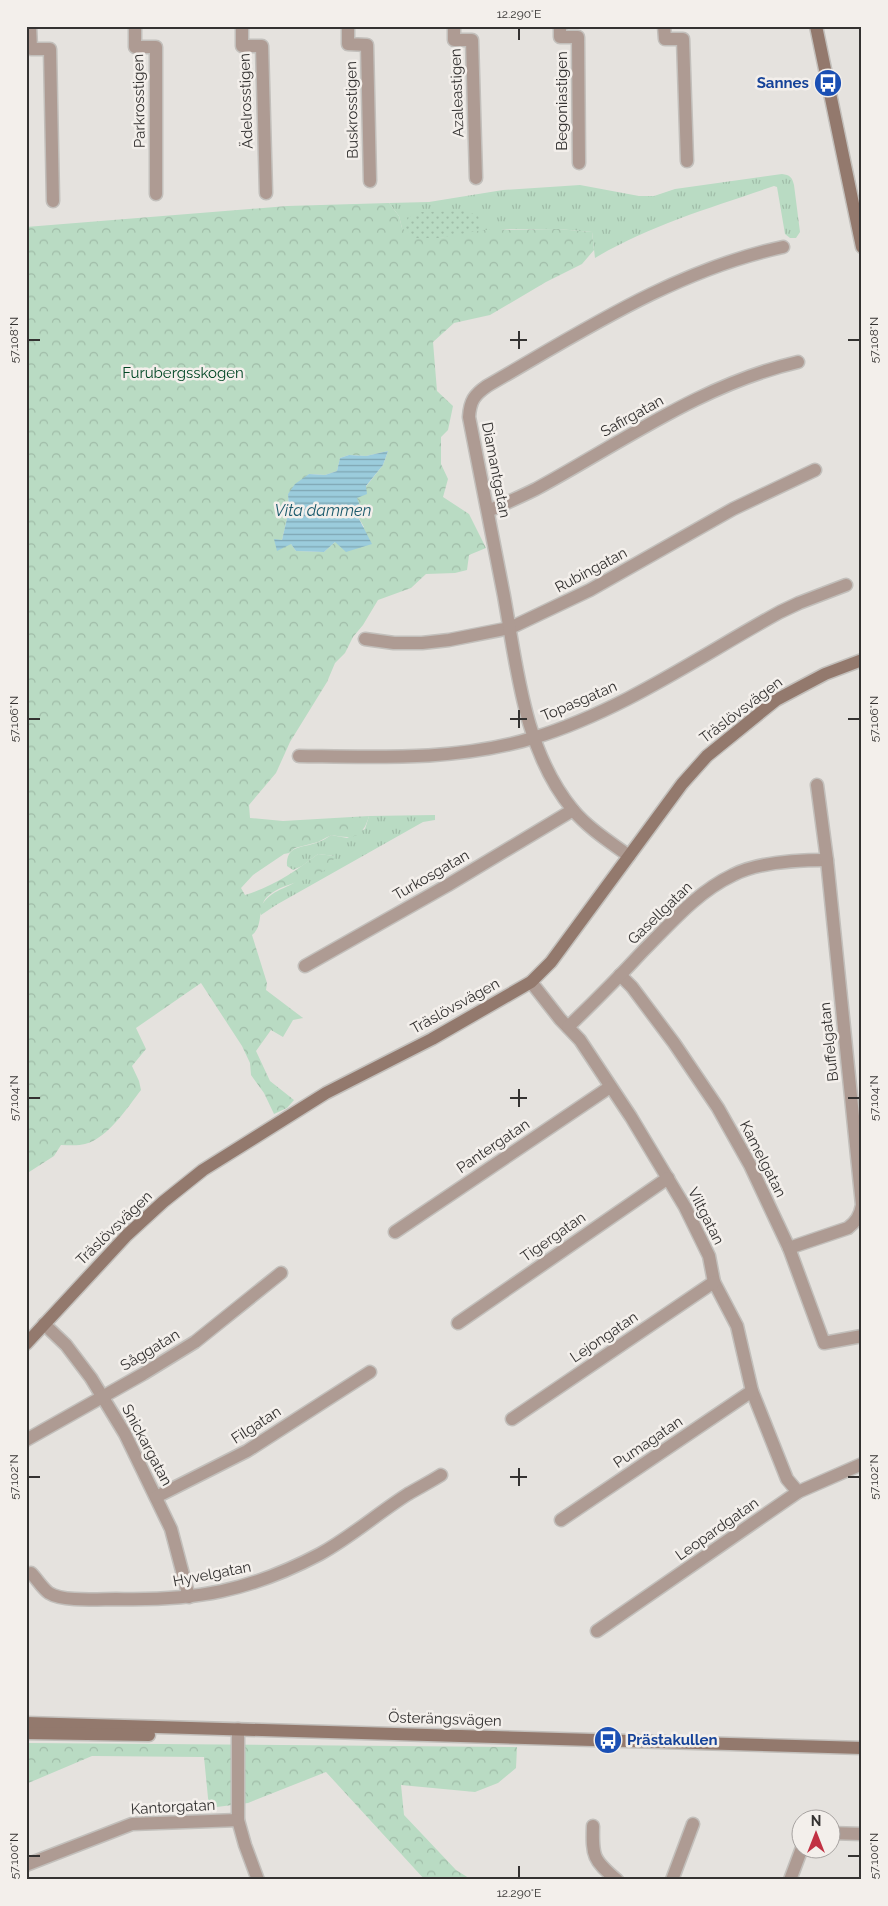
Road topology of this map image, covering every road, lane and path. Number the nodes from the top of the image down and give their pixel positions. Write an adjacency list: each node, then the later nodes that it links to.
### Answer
1 (30, 26): 15 (street)
2 (135, 26): 14 (street, Parkrosstigen)
3 (242, 26): 13 (street, Ädelrosstigen)
4 (348, 26): 12 (street, Buskrosstigen)
5 (454, 26): 11 (street, Azaleastigen)
6 (560, 26): 10 (street, Begoniastigen)
7 (664, 26): 9 (street)
8 (816, 26): 17 (street)
9 (687, 161)
10 (579, 163)
11 (476, 178)
12 (370, 181)
13 (266, 193)
14 (156, 194)
15 (53, 201)
16 (783, 247): 20 (street, Diamantgatan)
17 (862, 247)
18 (798, 362): 20 (street, Safirgatan)
19 (815, 470): 22 (street, Rubingatan)
20 (488, 511): 22 (street, Diamantgatan)
21 (846, 585): 25 (street, Topasgatan)
22 (510, 628): 23 (street, Rubingatan); 25 (street, Diamantgatan)
23 (365, 639)
24 (862, 660): 29 (street, Träslövsvägen)
25 (534, 738): 26 (street, Topasgatan); 28 (street, Diamantgatan)
26 (299, 756)
27 (816, 785): 30 (street, Buffelgatan)
28 (573, 810): 29 (street, Diamantgatan); 31 (street, Turkosgatan)
29 (628, 856): 33 (street, Träslövsvägen)
30 (826, 860): 32 (street, Gasellgatan); 38 (street, Buffelgatan)
31 (305, 966)
32 (620, 975): 34 (street, Gasellgatan); 38 (street, Kamelgatan)
33 (531, 982): 34 (street, Viltgatan); 42 (street, Träslövsvägen)
34 (568, 1027): 35 (street, Viltgatan)
35 (610, 1087): 36 (street, Viltgatan); 37 (street, Pantergatan)
36 (668, 1178): 40 (street, Viltgatan); 41 (street, Tigergatan)
37 (395, 1232)
38 (789, 1248): 43 (street, Kamelgatan)
39 (281, 1273): 47 (street, Såggatan)
40 (714, 1282): 46 (street, Viltgatan); 48 (street, Lejongatan)
41 (458, 1323)
42 (44, 1324): 44 (street, Träslövsvägen); 47 (street, Snickargatan)
43 (862, 1336)
44 (26, 1344)
45 (370, 1372): 53 (street, Filgatan)
46 (752, 1391): 52 (street, Viltgatan); 54 (street, Pumagatan)
47 (103, 1396): 49 (street, Såggatan); 53 (street, Snickargatan)
48 (512, 1419)
49 (26, 1440)
50 (862, 1464): 52 (street, Leopardgatan)
51 (440, 1475): 56 (street, Hyvelgatan)
52 (798, 1492): 57 (street, Leopardgatan)
53 (156, 1497): 56 (street, Snickargatan)
54 (561, 1520)
55 (32, 1573): 56 (street, Hyvelgatan)
56 (190, 1597)
57 (596, 1631)
58 (26, 1723): 59 (street, Österängsvägen)
59 (238, 1732): 60 (street, Österängsvägen); 61 (street, Österängsvägen); 62 (street, Österängsvägen); 63 (street)
60 (26, 1734)
61 (862, 1748)
62 (862, 1753)
63 (238, 1820): 69 (street, Kantorgatan); 70 (street)
64 (693, 1824): 72 (street)
65 (594, 1826): 71 (street)
66 (840, 1833): 67 (street)
67 (862, 1834)
68 (798, 1858): 73 (street)
69 (26, 1865)
70 (258, 1880)
71 (617, 1880)
72 (672, 1880)
73 (790, 1880)

